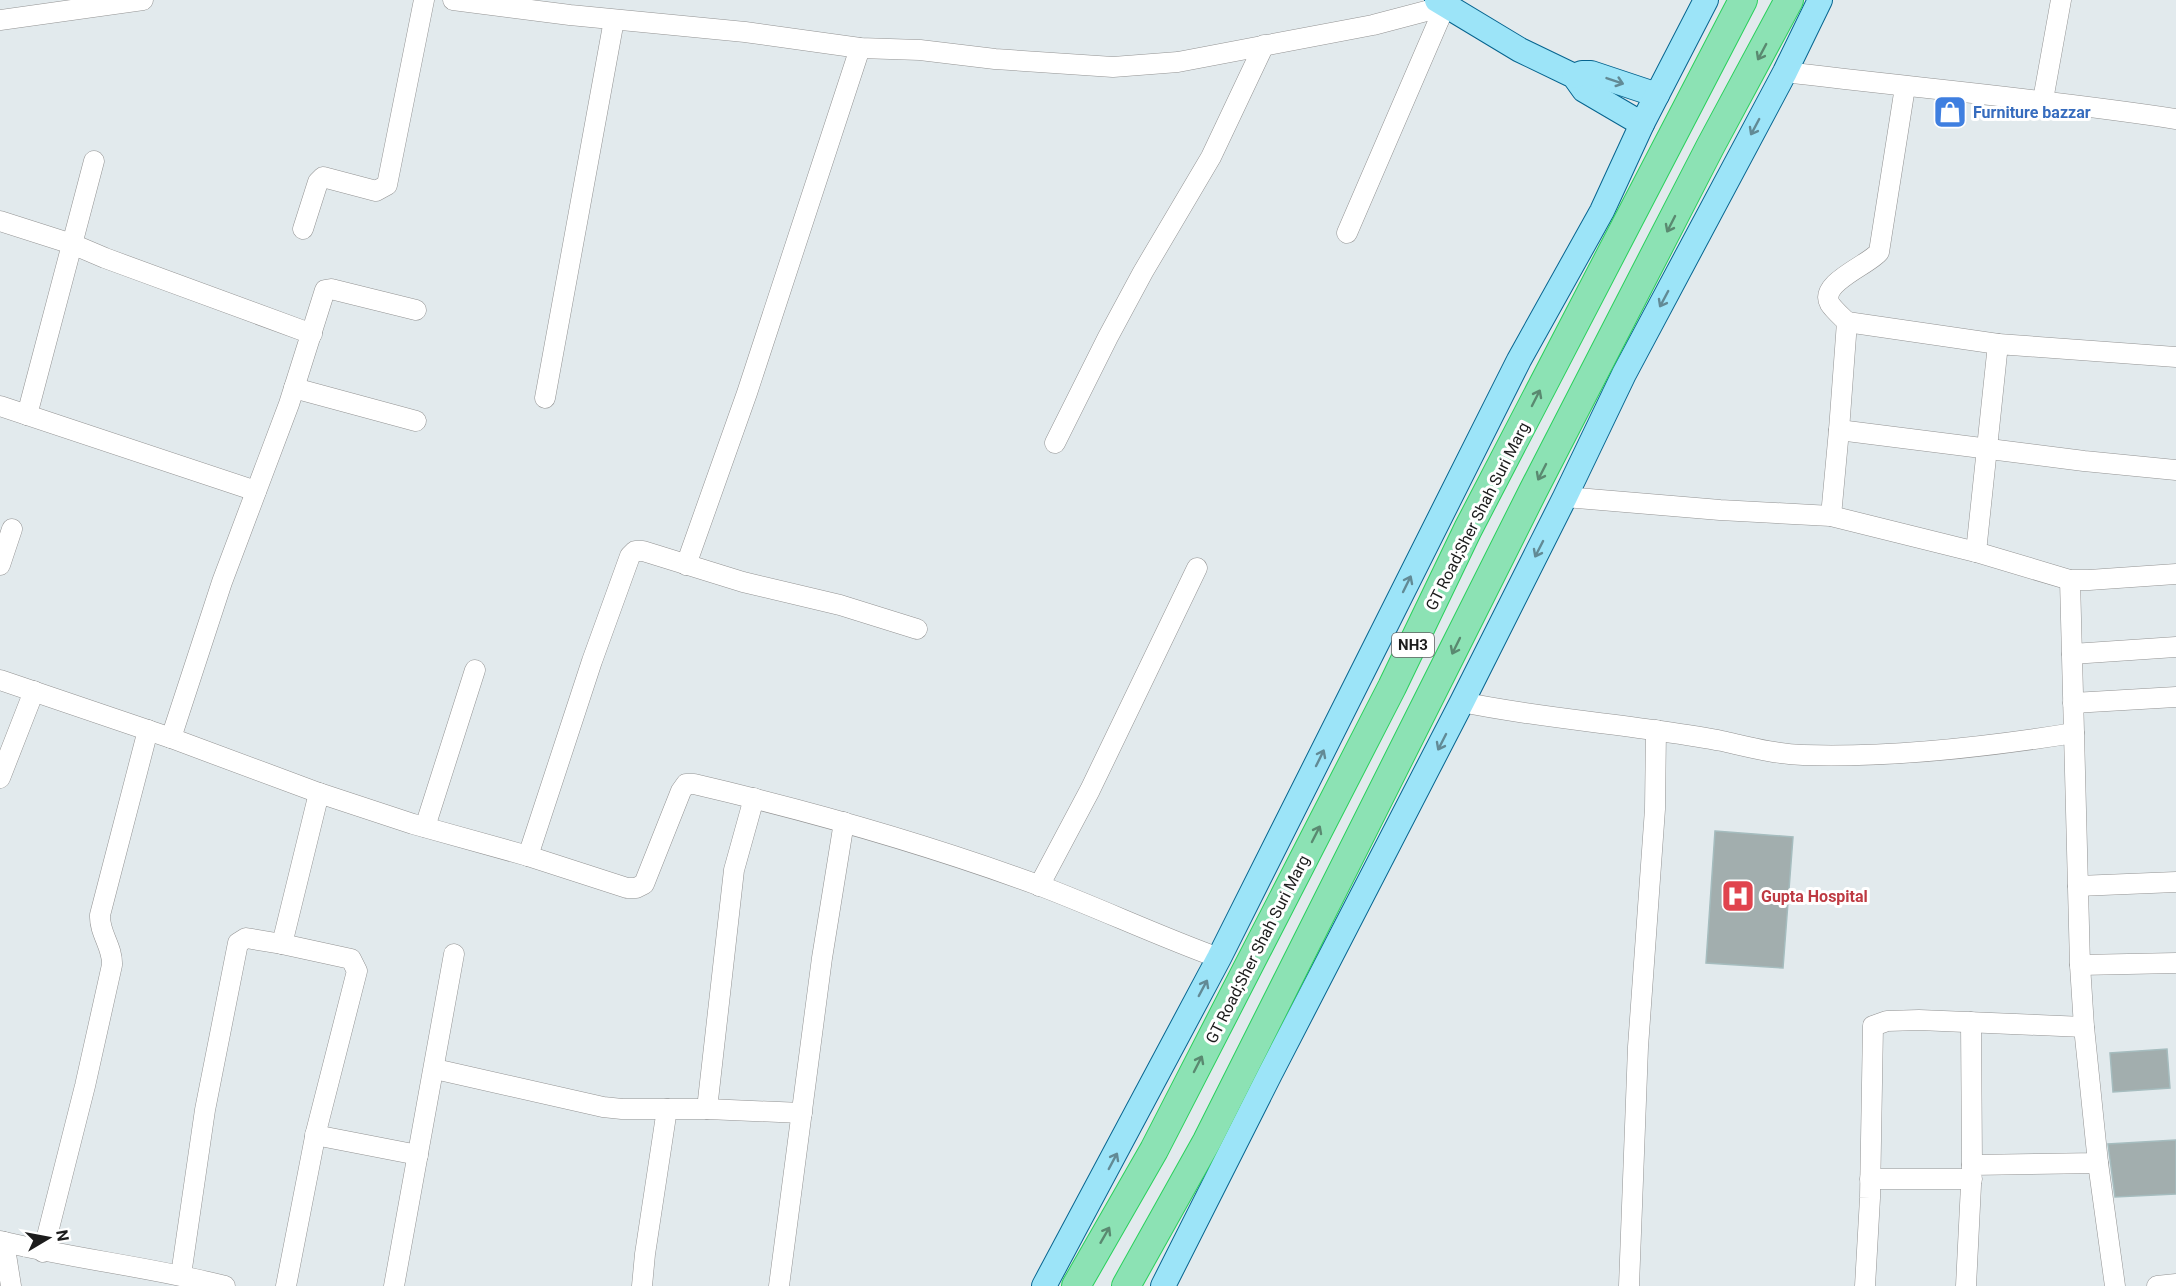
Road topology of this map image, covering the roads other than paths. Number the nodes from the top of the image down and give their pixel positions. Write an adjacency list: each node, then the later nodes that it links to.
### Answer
1 (143, 0): 10 (street)
2 (424, 0): 23 (street)
3 (453, 0): 11 (street)
4 (1706, 0): 17 (main road)
5 (1743, 0): 99 (highway, GT Road;Sher Shah Suri Marg / NH3, one-way to 5)
6 (1789, 0): 100 (highway, NH3, one-way to 100)
7 (1820, 0): 14 (main road)
8 (2061, 0): 18 (street)
9 (1441, 3): 12 (street); 15 (main road); 24 (street)
10 (0, 20)
11 (614, 20): 13 (street); 32 (street)
12 (1263, 45): 13 (street); 37 (street)
13 (860, 48): 46 (street)
14 (1785, 72): 16 (street); 41 (main road, one-way to 41)
15 (1574, 76): 17 (main road, one-way to 17); 20 (main road)
16 (1905, 87): 18 (street); 27 (street)
17 (1656, 95): 20 (main road)
18 (2043, 100): 19 (street)
19 (2176, 119)
20 (1642, 124): 74 (main road, one-way to 20)
21 (94, 161): 25 (street)
22 (0, 221): 25 (street)
23 (303, 229)
24 (1347, 232)
25 (72, 244): 28 (street); 34 (street)
26 (416, 310): 28 (street)
27 (1847, 322): 29 (street); 36 (street)
28 (312, 334): 31 (street)
29 (1998, 344): 30 (street); 38 (street)
30 (2176, 357)
31 (294, 388): 35 (street); 40 (street)
32 (545, 398)
33 (0, 406): 34 (street)
34 (27, 415): 40 (street)
35 (416, 421)
36 (1839, 430): 38 (street); 42 (street)
37 (1055, 443)
38 (1986, 449): 39 (street); 44 (street)
39 (2176, 470)
40 (256, 491): 62 (street)
41 (1565, 497): 42 (street); 57 (main road, one-way to 57)
42 (1831, 516): 44 (street)
43 (12, 529): 45 (street)
44 (1976, 552): 49 (street)
45 (0, 565)
46 (686, 565): 50 (street); 68 (street)
47 (1197, 568): 70 (street)
48 (2176, 574): 49 (street)
49 (2070, 580): 52 (street)
50 (917, 629)
51 (2176, 647): 52 (street)
52 (2072, 654): 58 (street)
53 (475, 670): 67 (street)
54 (0, 680): 55 (street)
55 (34, 691): 59 (street); 63 (street)
56 (2176, 697): 58 (street)
57 (1462, 702): 60 (street); 101 (main road, one-way to 101)
58 (2073, 703): 61 (street)
59 (148, 730): 62 (street); 89 (street)
60 (1656, 730): 61 (street); 102 (street)
61 (2074, 733): 71 (street)
62 (171, 738): 64 (street)
63 (0, 778)
64 (319, 793): 67 (street); 72 (street)
65 (754, 798): 66 (street); 68 (street); 80 (street)
66 (844, 822): 70 (street); 82 (street)
67 (425, 827): 68 (street)
68 (528, 856)
69 (2176, 882): 71 (street)
70 (1039, 886): 74 (street)
71 (2078, 886): 76 (street)
72 (282, 944): 83 (street); 90 (street)
73 (454, 954): 79 (street)
74 (1219, 958): 98 (main road, one-way to 74)
75 (2176, 963): 76 (street)
76 (2080, 965): 78 (street)
77 (1971, 1022): 78 (street); 86 (street); 87 (street)
78 (2084, 1028): 85 (street)
79 (435, 1069): 81 (street); 84 (street)
80 (707, 1108): 81 (street); 82 (street)
81 (667, 1109): 96 (street)
82 (802, 1113): 97 (street)
83 (315, 1135): 84 (street); 94 (street)
84 (418, 1155): 95 (street)
85 (2098, 1163): 86 (street); 105 (street)
86 (1972, 1172): 87 (street); 104 (street)
87 (1870, 1179): 103 (street)
88 (2, 1242): 89 (street); 92 (street)
89 (43, 1252): 90 (street)
90 (181, 1275): 93 (street)
91 (2176, 1284): 106 (street)
92 (11, 1286)
93 (225, 1286)
94 (286, 1286)
95 (394, 1286)
96 (642, 1286)
97 (779, 1286)
98 (1044, 1286)
99 (1077, 1286)
100 (1126, 1286)
101 (1163, 1286)
102 (1629, 1286)
103 (1865, 1286)
104 (1966, 1286)
105 (2115, 1286)
106 (2157, 1286)

